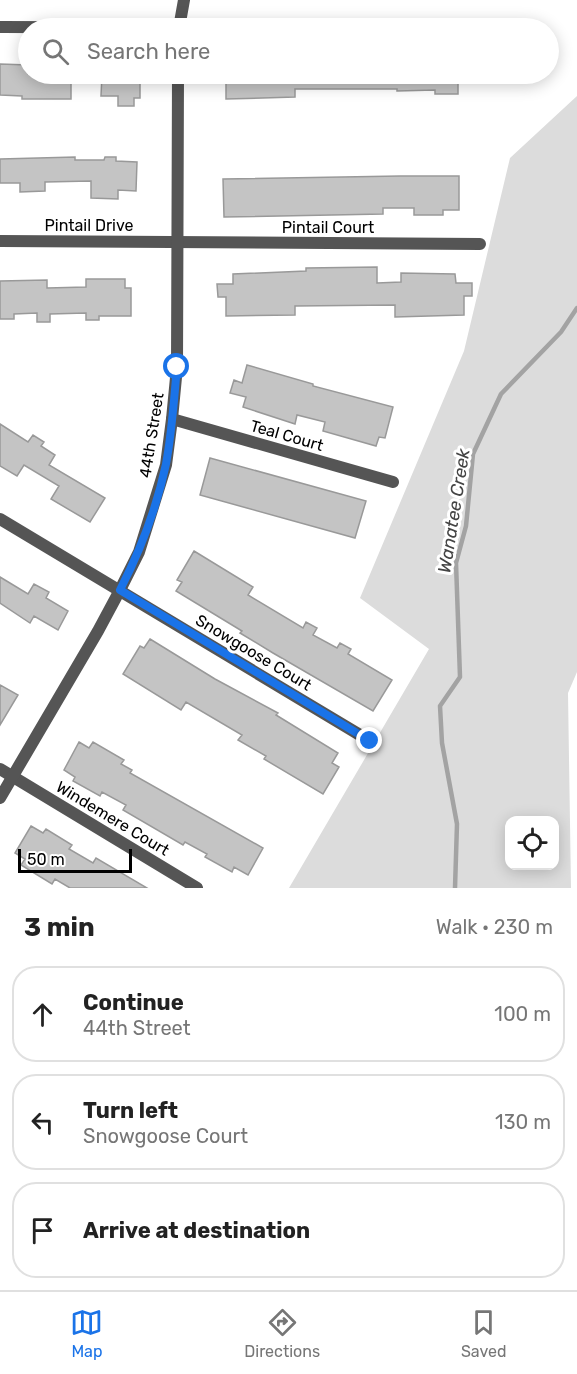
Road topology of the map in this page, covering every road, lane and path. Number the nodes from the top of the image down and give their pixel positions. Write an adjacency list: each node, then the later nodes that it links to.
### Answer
1 (184, 0): 2 (street)
2 (181, 18)
3 (0, 27): 4 (street)
4 (18, 27)
5 (178, 84): 7 (street, 44th Street)
6 (0, 241): 7 (street, Pintail Drive)
7 (177, 242): 8 (street, Pintail Court); 9 (street, 44th Street)
8 (480, 244)
9 (172, 419): 10 (street, Teal Court); 12 (street, 44th Street)
10 (393, 482)
11 (0, 519): 12 (street, Snowgoose Court)
12 (120, 590): 13 (street, Snowgoose Court); 15 (street, 44th Street)
13 (370, 741)
14 (0, 769): 15 (street, Windemere Court)
15 (12, 777): 16 (street, 44th Street); 17 (street, Windemere Court)
16 (0, 798)
17 (197, 888)

